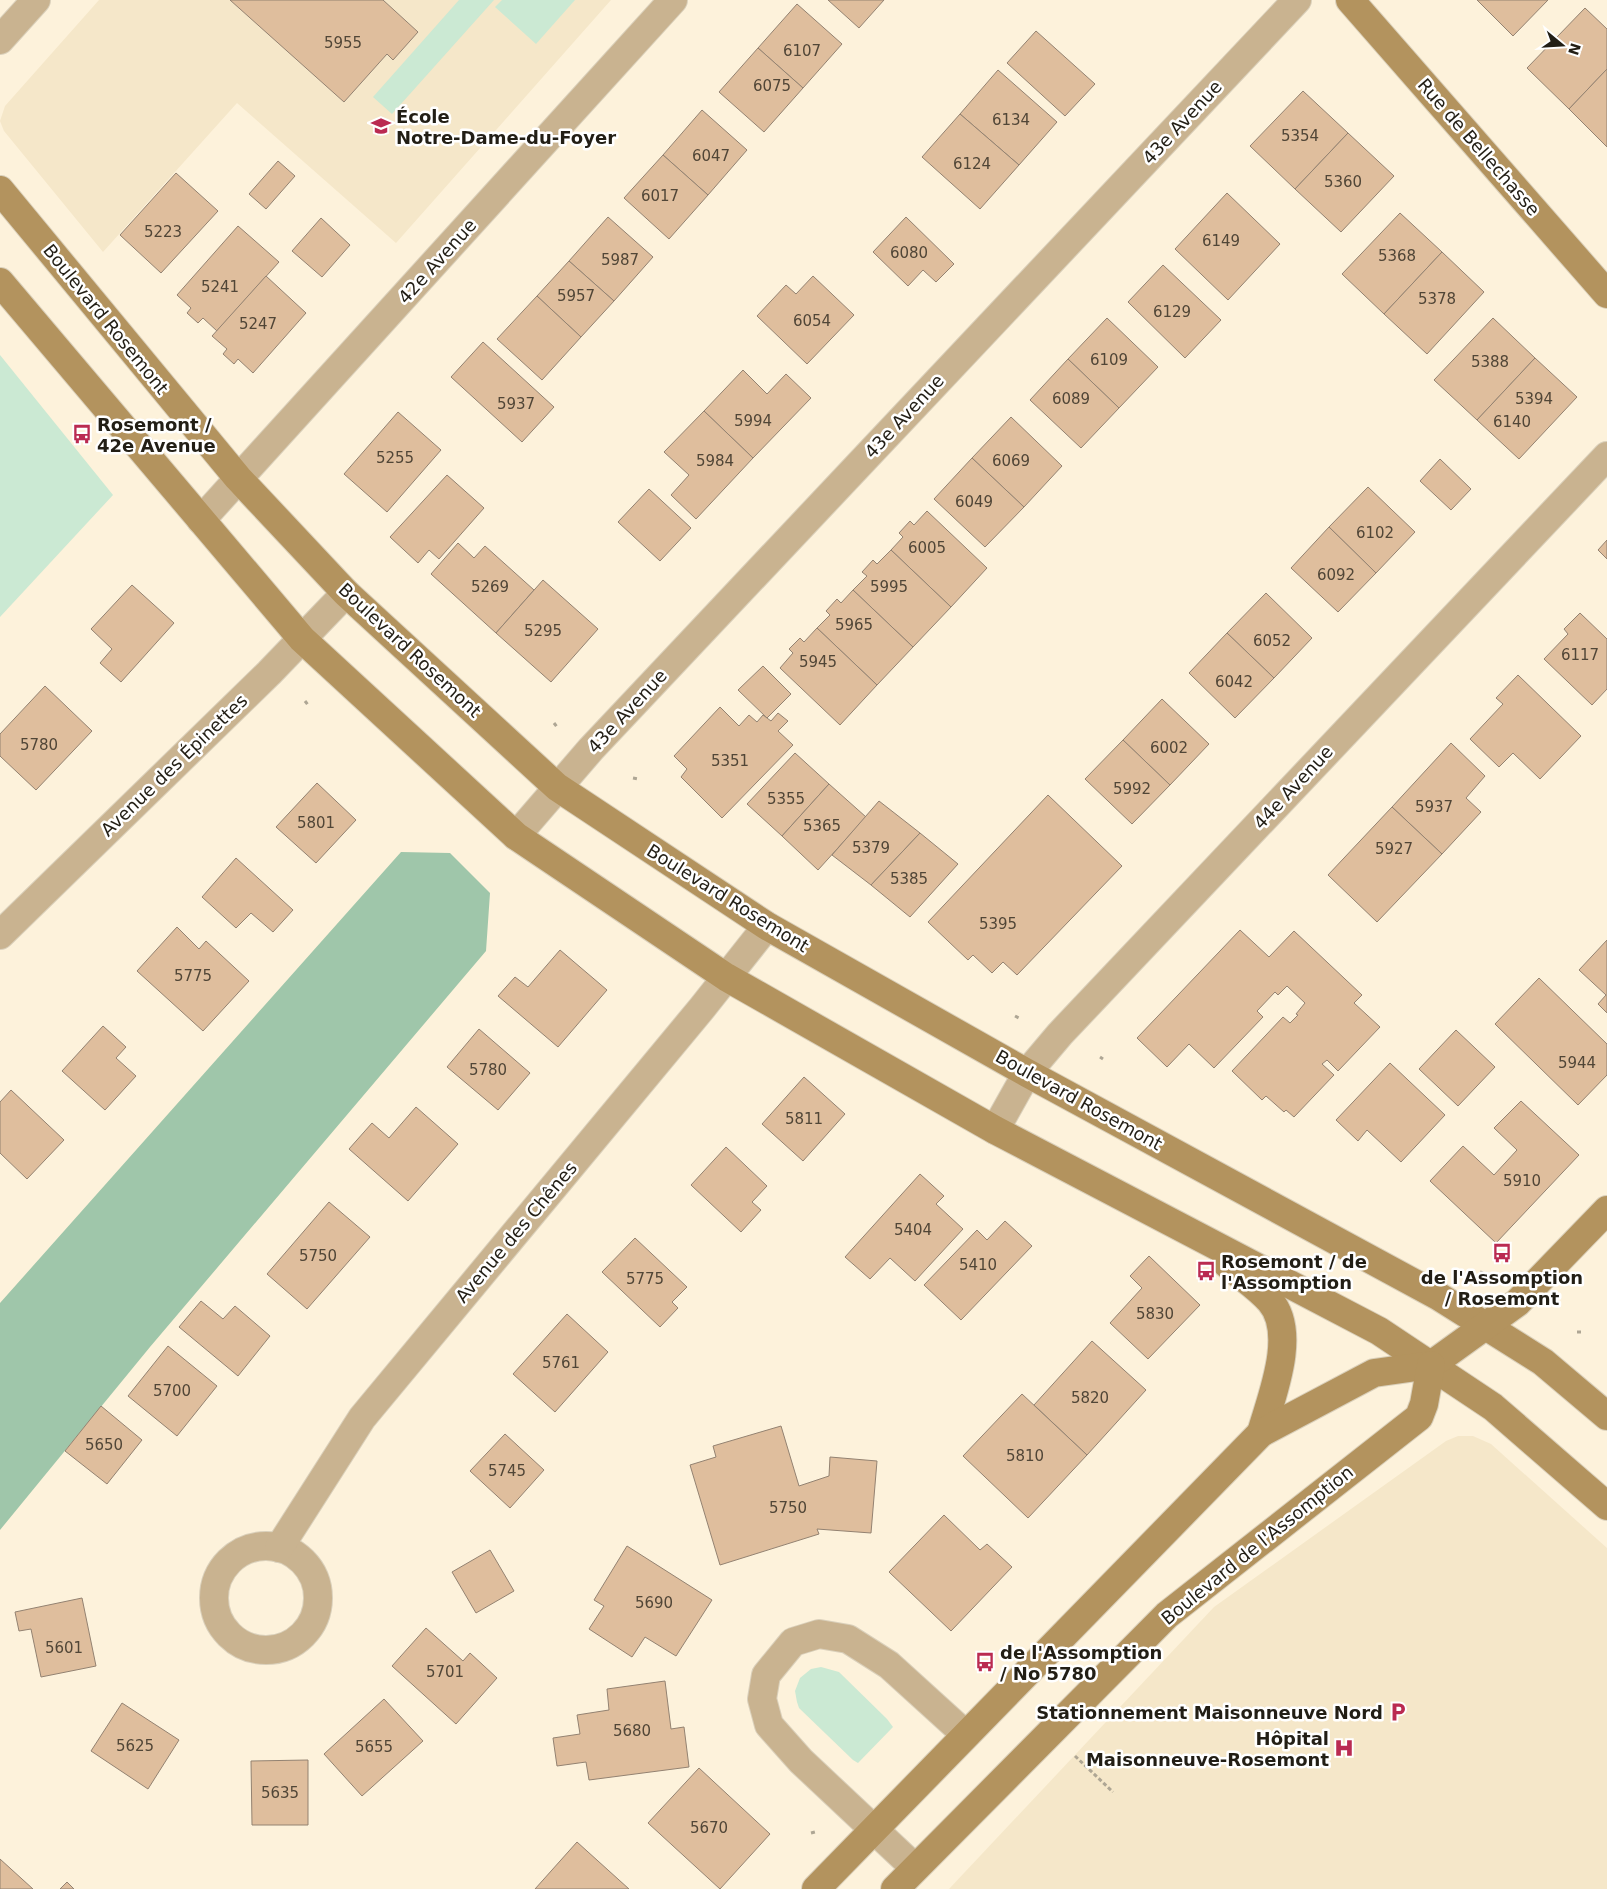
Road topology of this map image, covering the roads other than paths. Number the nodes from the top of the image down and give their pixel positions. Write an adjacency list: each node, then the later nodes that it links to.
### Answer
1 (36, 0): 5 (street)
2 (673, 0): 10 (street, 42e Avenue)
3 (1297, 0): 14 (street, 43e Avenue)
4 (1350, 0): 8 (main road, Rue de Bellechasse)
5 (0, 40)
6 (0, 190): 10 (main road, Boulevard Rosemont)
7 (0, 282): 11 (main road)
8 (1607, 294)
9 (1607, 456): 19 (street, 44e Avenue)
10 (238, 478): 11 (street, 42e Avenue); 12 (main road, Boulevard Rosemont)
11 (200, 520): 13 (main road)
12 (346, 593): 13 (street, Avenue des Épinettes); 14 (main road, Boulevard Rosemont)
13 (302, 639): 15 (main road); 17 (street, Avenue des Épinettes)
14 (557, 787): 15 (street, 43e Avenue); 16 (main road, Boulevard Rosemont)
15 (516, 836): 18 (main road)
16 (766, 926): 18 (street, Avenue des Chênes); 19 (main road, Boulevard Rosemont)
17 (0, 935)
18 (726, 977): 20 (main road); 28 (street, Avenue des Chênes)
19 (1027, 1073): 20 (street, 44e Avenue); 23 (main road, Boulevard Rosemont)
20 (995, 1130): 22 (main road)
21 (1607, 1210): 23 (main road)
22 (1190, 1232): 24 (main road); 26 (main road)
23 (1487, 1325): 24 (main road); 25 (main road, Boulevard Rosemont)
24 (1431, 1364): 26 (main road); 27 (main road); 31 (main road, Boulevard de l'Assomption)
25 (1607, 1416)
26 (1261, 1433): 29 (main road)
27 (1607, 1506)
28 (279, 1548)
29 (965, 1734): 30 (main road); 30 (street)
30 (874, 1829): 31 (street); 32 (main road)
31 (916, 1868): 33 (main road, Boulevard de l'Assomption)
32 (816, 1889)
33 (896, 1889)

